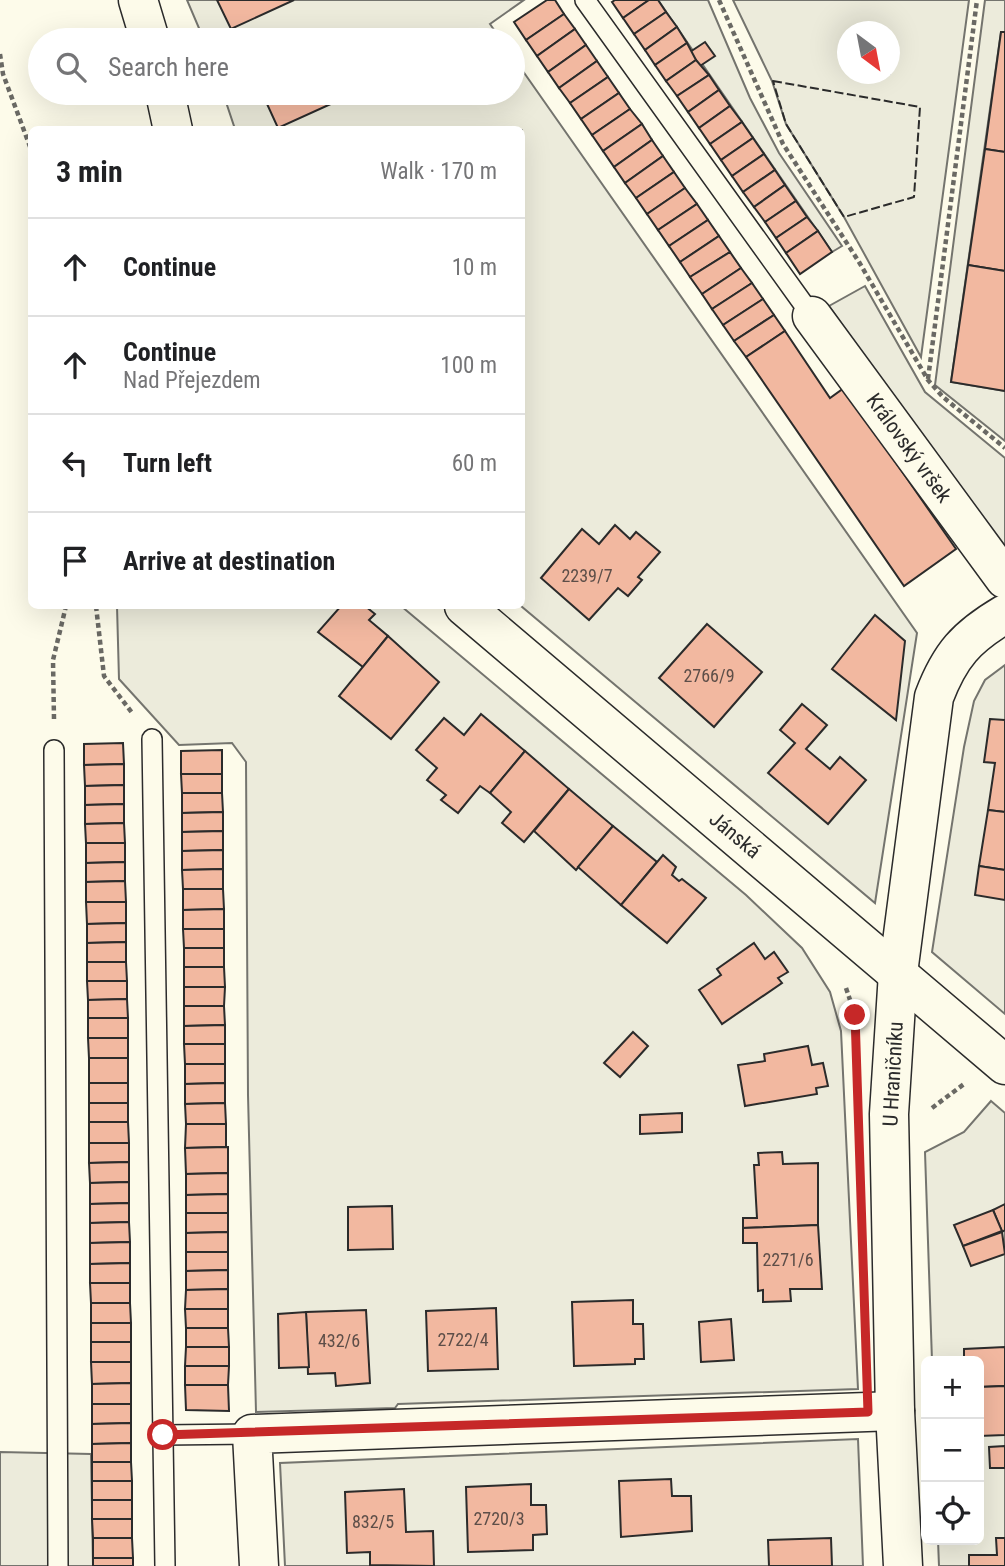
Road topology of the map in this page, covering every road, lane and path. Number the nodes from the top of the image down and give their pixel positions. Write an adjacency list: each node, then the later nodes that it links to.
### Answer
1 (138, 0): 5 (street)
2 (585, 0): 10 (lane)
3 (719, 0): 11 (path)
4 (977, 0): 11 (path)
5 (146, 28)
6 (0, 54): 9 (path)
7 (167, 105): 8 (street)
8 (172, 126)
9 (28, 141)
10 (812, 316): 13 (street, Královský vršek)
11 (928, 380): 12 (path)
12 (1005, 448)
13 (1005, 579)
14 (65, 609): 19 (path)
15 (96, 609): 18 (path)
16 (468, 609): 20 (street, Jánská)
17 (1005, 614): 20 (street, U Hraničníku)
18 (152, 739): 26 (lane)
19 (54, 750): 27 (lane)
20 (898, 974): 23 (street, Jánská); 24 (street, U Hraničníku)
21 (842, 982): 22 (path)
22 (855, 1015)
23 (1005, 1065)
24 (895, 1411): 25 (street); 30 (street, U Hraničníku)
25 (252, 1434): 26 (lane); 29 (street)
26 (163, 1435): 28 (lane)
27 (58, 1566)
28 (165, 1566)
29 (259, 1566)
30 (903, 1566)

